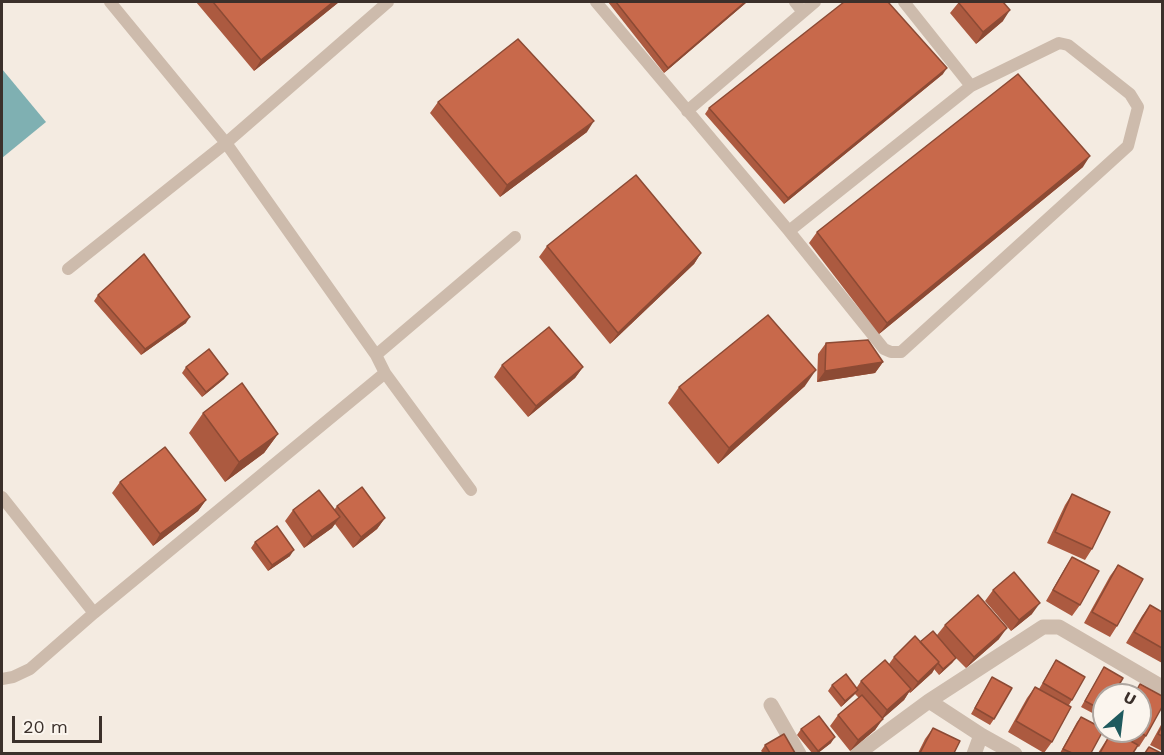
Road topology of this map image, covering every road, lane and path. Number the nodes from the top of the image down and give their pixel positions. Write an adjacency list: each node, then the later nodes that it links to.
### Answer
1 (110, 2): 10 (lane)
2 (388, 2): 10 (lane)
3 (596, 2): 9 (lane)
4 (795, 2): 7 (lane)
5 (815, 2): 7 (lane)
6 (904, 2): 8 (lane)
7 (803, 12): 9 (lane)
8 (971, 86): 11 (lane); 11 (lane)
9 (687, 111): 11 (lane)
10 (226, 143): 13 (lane); 14 (lane)
11 (789, 231)
12 (514, 237): 14 (lane)
13 (68, 268)
14 (376, 355): 15 (lane)
15 (385, 373): 16 (lane); 18 (lane)
16 (471, 490)
17 (2, 496): 18 (lane)
18 (94, 613): 19 (lane)
19 (2, 679)
20 (1162, 687): 21 (street)
21 (929, 701): 23 (street); 25 (street)
22 (771, 705): 24 (street)
23 (981, 735): 26 (street); 27 (street)
24 (799, 753)
25 (857, 753)
26 (974, 753)
27 (1015, 753)

